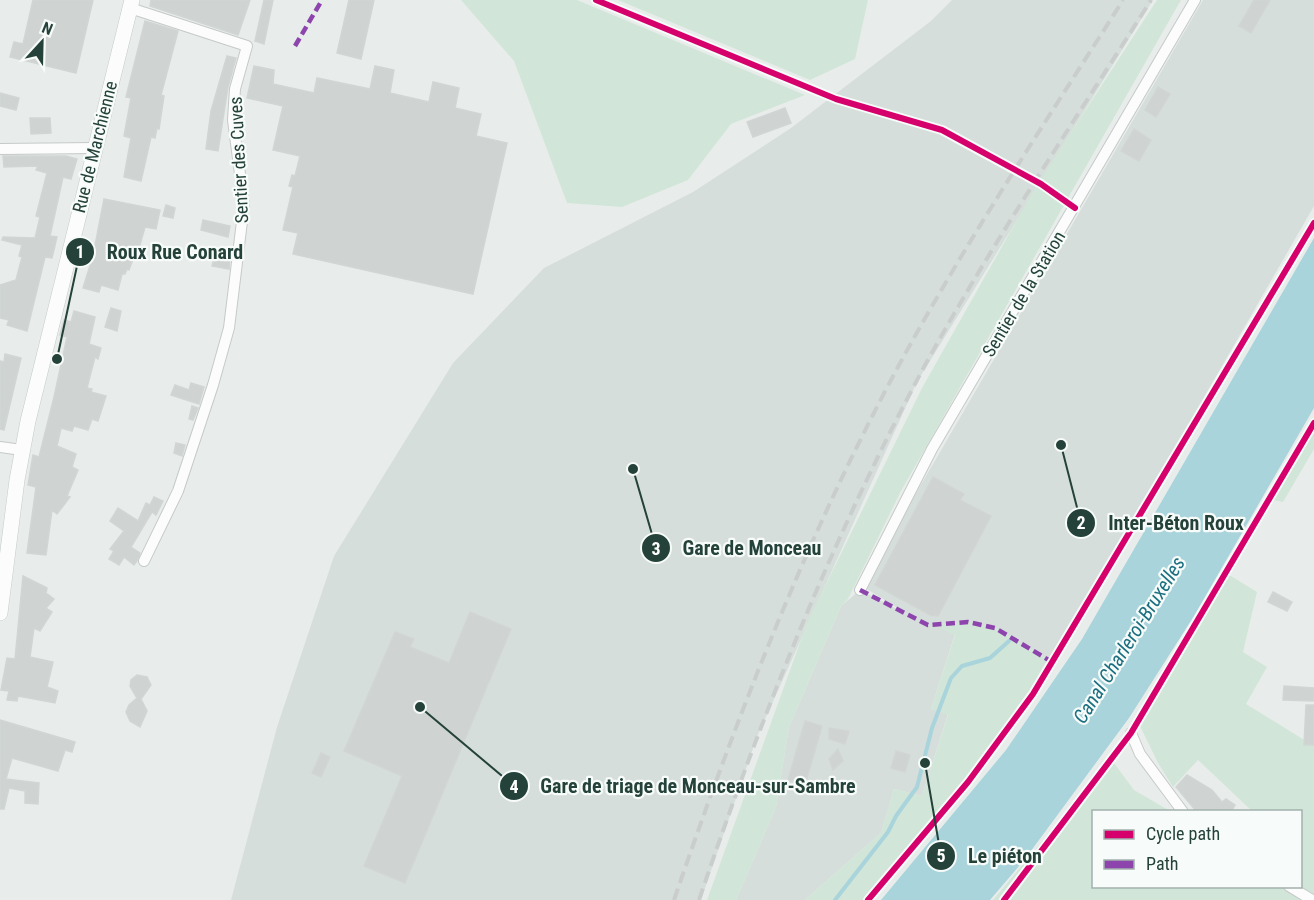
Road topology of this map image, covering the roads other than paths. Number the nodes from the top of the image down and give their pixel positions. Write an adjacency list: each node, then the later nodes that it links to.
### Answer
1 (1195, 0): 8 (street, Sentier de la Station)
2 (131, 4): 3 (main road, Rue de Marchienne); 7 (street, Sentier des Cuves)
3 (94, 148): 4 (street); 6 (main road, Rue de Marchienne)
4 (0, 149)
5 (0, 447): 6 (street)
6 (22, 450): 9 (main road, Rue de Marchienne)
7 (144, 561)
8 (860, 590)
9 (0, 613)
10 (1131, 733): 11 (street)
11 (1182, 810)
12 (1292, 888): 13 (street)
13 (1312, 900)

